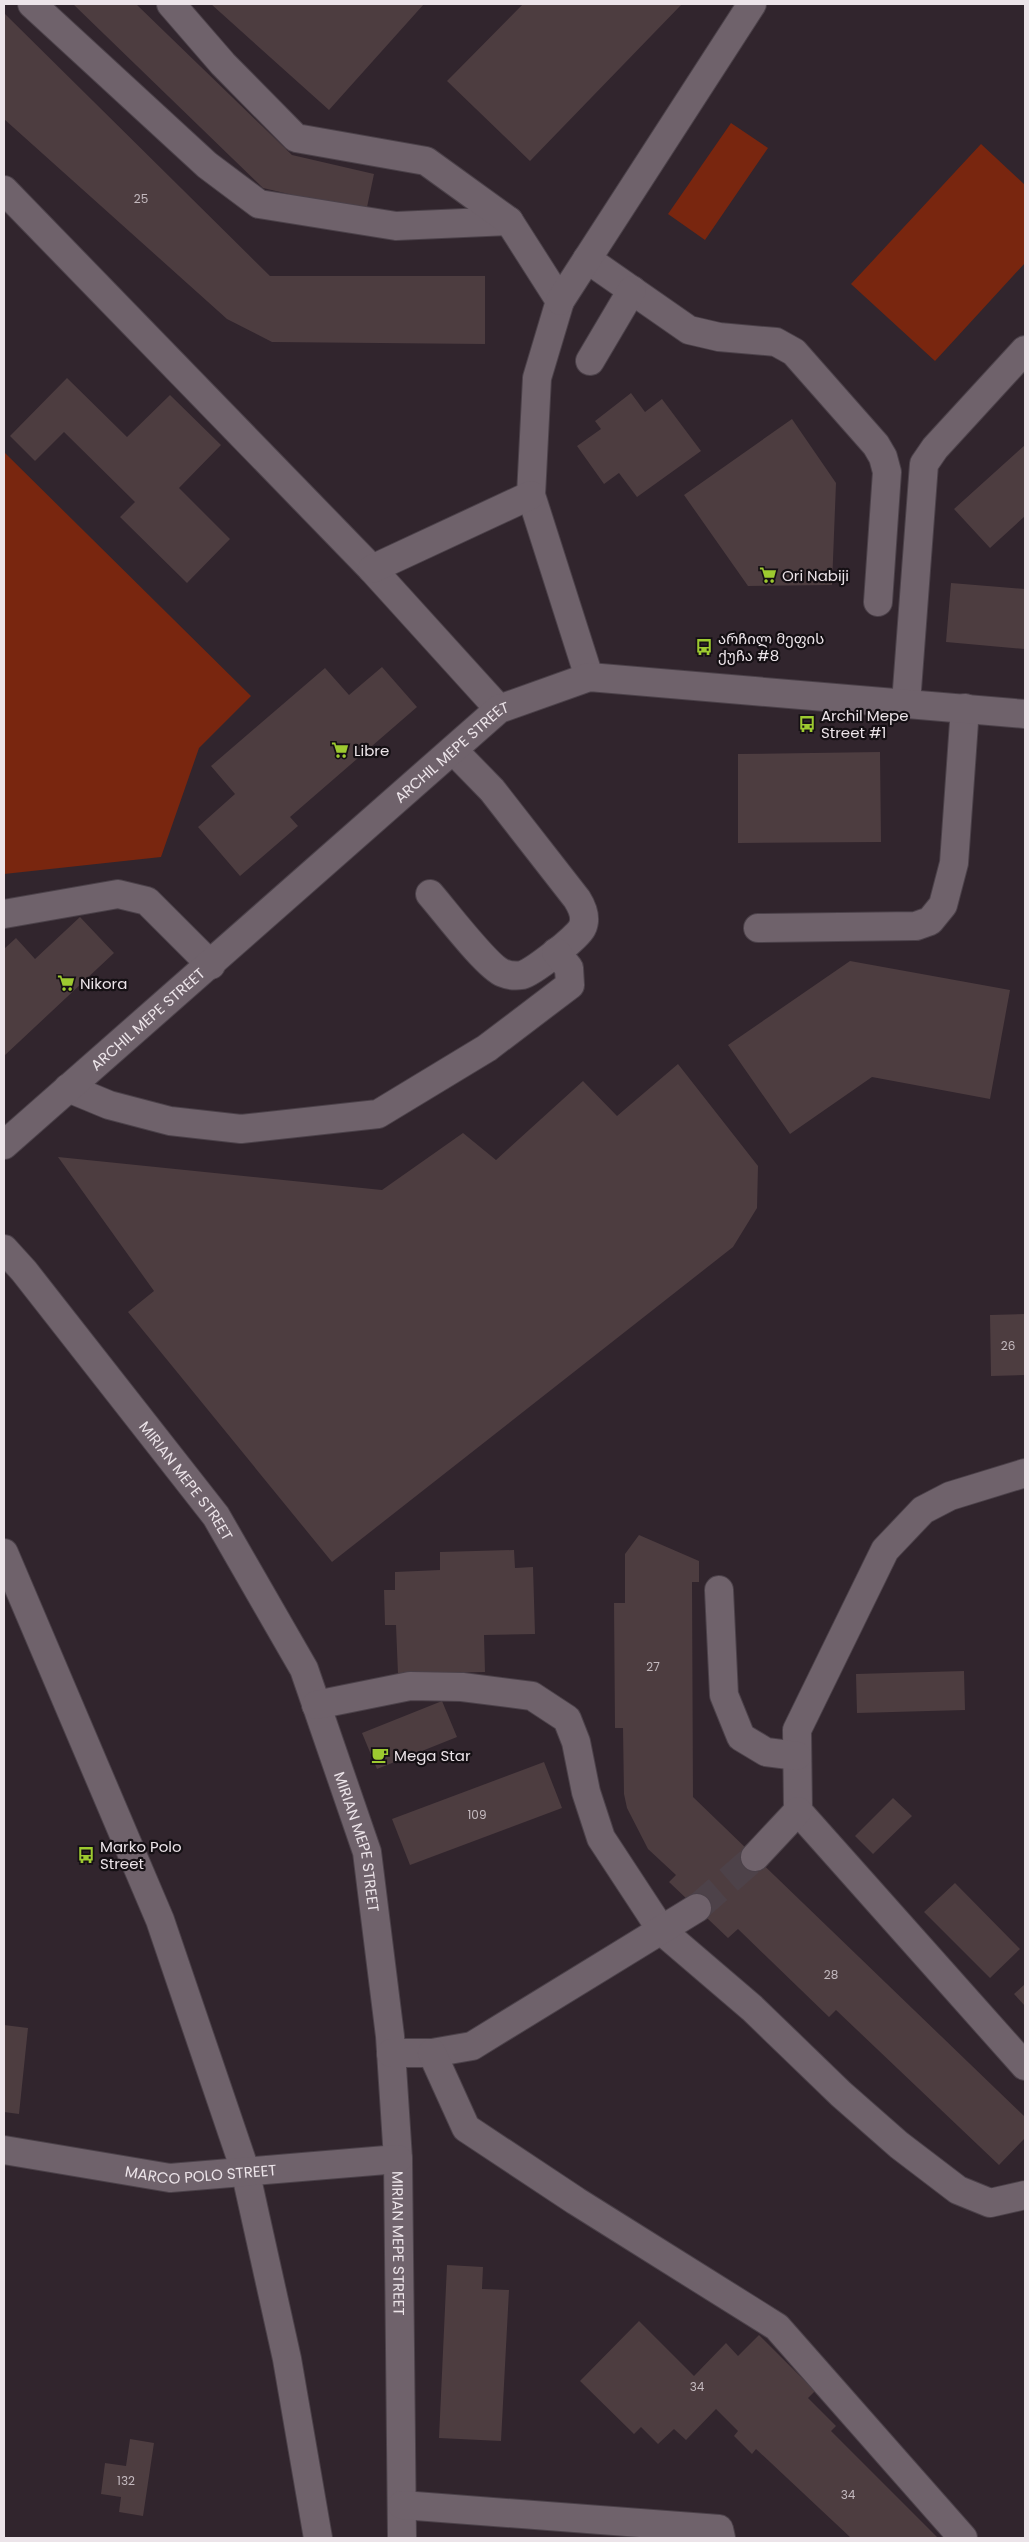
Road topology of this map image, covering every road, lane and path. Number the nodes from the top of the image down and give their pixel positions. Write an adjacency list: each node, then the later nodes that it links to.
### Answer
1 (32, 4): 5 (street)
2 (171, 4): 5 (street)
3 (752, 4): 6 (street)
4 (4, 190): 12 (street)
5 (509, 221): 8 (street)
6 (587, 259): 7 (street); 8 (street)
7 (632, 290): 10 (street); 13 (street)
8 (560, 300): 11 (street)
9 (1025, 350): 15 (street)
10 (590, 361)
11 (531, 495): 12 (street); 14 (street)
12 (372, 569): 17 (street)
13 (878, 602)
14 (589, 677): 15 (street, ARCHIL MEPE STREET); 17 (street, ARCHIL MEPE STREET)
15 (906, 703): 16 (street, ARCHIL MEPE STREET)
16 (965, 708): 18 (street, ARCHIL MEPE STREET); 22 (street)
17 (499, 709): 19 (street, ARCHIL MEPE STREET)
18 (1025, 714)
19 (453, 750): 23 (street); 24 (street, ARCHIL MEPE STREET)
20 (430, 894): 23 (street)
21 (4, 914): 24 (street)
22 (758, 928)
23 (556, 952): 25 (street)
24 (211, 964): 25 (street, ARCHIL MEPE STREET)
25 (68, 1088): 26 (street, ARCHIL MEPE STREET)
26 (4, 1145)
27 (4, 1249): 31 (street, MIRIAN MEPE STREET)
28 (1025, 1473): 32 (street)
29 (4, 1553): 42 (street)
30 (719, 1590): 32 (street)
31 (316, 1705): 36 (street); 37 (street, MIRIAN MEPE STREET)
32 (797, 1756): 33 (street)
33 (798, 1811): 34 (street); 39 (street)
34 (755, 1857)
35 (697, 1908): 36 (street)
36 (662, 1931): 38 (street); 43 (street)
37 (391, 2053): 38 (street); 41 (street, MIRIAN MEPE STREET)
38 (432, 2053): 48 (street)
39 (1025, 2066)
40 (4, 2150): 42 (street, MARCO POLO STREET)
41 (398, 2159): 42 (street, MARCO POLO STREET); 44 (street, MIRIAN MEPE STREET)
42 (245, 2170): 46 (street)
43 (1025, 2195)
44 (402, 2505): 45 (street); 47 (street, MIRIAN MEPE STREET)
45 (726, 2535)
46 (318, 2538)
47 (402, 2538)
48 (963, 2538)

